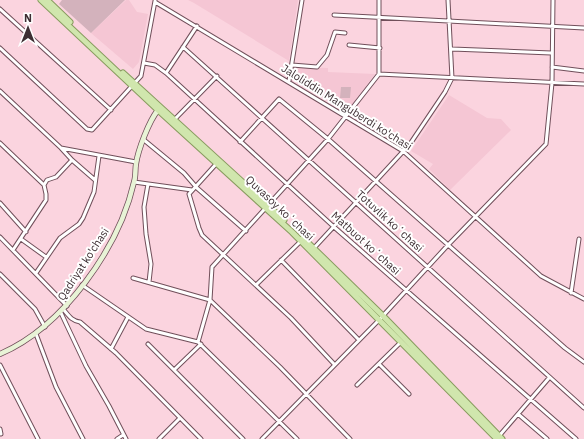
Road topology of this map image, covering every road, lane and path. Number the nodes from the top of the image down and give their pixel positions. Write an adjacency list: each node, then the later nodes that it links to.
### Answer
1 (41, 0): 32 (main road, Quvasoy koʻchasi)
2 (47, 0): 32 (main road, Quvasoy koʻchasi)
3 (302, 0): 23 (street)
4 (379, 0): 10 (street)
5 (448, 0): 11 (street)
6 (553, 0): 13 (street)
7 (155, 1): 12 (street, Jaloliddin Manguberdi ko'chasi); 22 (street)
8 (0, 9): 36 (street)
9 (334, 15): 10 (street)
10 (380, 17): 11 (street); 19 (street)
11 (450, 21): 13 (street); 20 (street)
12 (197, 26): 17 (street); 30 (street, Jaloliddin Manguberdi ko'chasi)
13 (552, 27): 14 (street); 21 (street)
14 (584, 28)
15 (345, 33): 23 (street)
16 (349, 45): 19 (street)
17 (183, 47): 26 (street); 28 (street, Totuvlik koʻchasi)
18 (0, 48): 36 (street)
19 (380, 48): 27 (street)
20 (452, 49): 21 (street); 29 (street)
21 (551, 53): 24 (street)
22 (144, 63): 26 (street, Matbuot koʻchasi); 32 (street)
23 (292, 65): 30 (street)
24 (552, 67): 25 (street); 31 (street)
25 (584, 71)
26 (166, 74): 35 (street, Matbuot koʻchasi)
27 (379, 74): 29 (street); 38 (street)
28 (217, 76): 35 (street); 39 (street, Totuvlik koʻchasi)
29 (452, 78): 31 (street); 46 (street)
30 (289, 81): 38 (street, Jaloliddin Manguberdi ko'chasi)
31 (552, 83): 33 (street); 63 (street)
32 (133, 84): 36 (street); 37 (main road, Quvasoy koʻchasi); 40 (main road, Quvasoy koʻchasi)
33 (584, 84)
34 (0, 91): 45 (street)
35 (194, 100): 40 (street); 43 (street, Matbuot koʻchasi)
36 (111, 110)
37 (158, 110): 42 (street, Qadriyat ko'chasi); 51 (main road, Quvasoy koʻchasi)
38 (348, 116): 41 (street); 46 (street, Jaloliddin Manguberdi ko'chasi)
39 (263, 117): 41 (street); 43 (street); 49 (street, Totuvlik koʻchasi)
40 (174, 120): 62 (main road, Quvasoy koʻchasi)
41 (328, 139): 49 (street); 53 (street)
42 (144, 140): 50 (street, Qadriyat ko'chasi); 58 (street)
43 (240, 142): 57 (street, Matbuot koʻchasi)
44 (0, 143): 55 (street)
45 (61, 148): 47 (street); 48 (street)
46 (403, 151): 53 (street); 63 (street, Jaloliddin Manguberdi ko'chasi)
47 (99, 156): 50 (street); 52 (street)
48 (72, 160): 52 (street); 55 (street)
49 (309, 160): 57 (street); 61 (street, Totuvlik koʻchasi)
50 (136, 162): 54 (street, Qadriyat ko'chasi)
51 (218, 163): 58 (street); 62 (main road, Quvasoy koʻchasi)
52 (95, 180): 75 (street)
53 (375, 181): 61 (street); 71 (street)
54 (134, 182): 56 (street); 83 (street, Qadriyat ko'chasi)
55 (44, 184): 66 (street)
56 (148, 184): 59 (street); 81 (street)
57 (287, 185): 62 (street); 64 (street, Matbuot koʻchasi)
58 (196, 186): 59 (street); 65 (street)
59 (192, 190): 74 (street)
60 (0, 203): 66 (street)
61 (356, 203): 64 (street); 77 (street, Totuvlik koʻchasi)
62 (267, 206): 65 (street); 70 (main road, Quvasoy koʻchasi); 72 (main road, Quvasoy koʻchasi)
63 (476, 216): 71 (street); 85 (street, Jaloliddin Manguberdi ko'chasi)
64 (334, 228): 72 (street); 84 (street, Matbuot koʻchasi)
65 (246, 231): 74 (street)
66 (26, 232): 68 (street)
67 (0, 237): 73 (street)
68 (21, 239): 73 (street); 75 (street)
69 (579, 239): 85 (street)
70 (300, 240): 76 (street); 89 (main road, Quvasoy koʻchasi)
71 (448, 245): 77 (street); 99 (street)
72 (314, 249): 89 (main road, Quvasoy koʻchasi)
73 (13, 250): 78 (street)
74 (225, 255): 82 (street); 87 (street)
75 (46, 257): 78 (street)
76 (281, 260): 82 (street); 93 (street)
77 (428, 267): 84 (street); 104 (street, Totuvlik koʻchasi)
78 (36, 273): 88 (street)
79 (0, 274): 91 (street)
80 (134, 278): 81 (street)
81 (149, 282): 87 (street)
82 (257, 284): 101 (street)
83 (82, 285): 88 (street, Qadriyat ko'chasi); 90 (street)
84 (405, 290): 89 (street); 108 (street, Matbuot koʻchasi)
85 (571, 293): 86 (street, Jaloliddin Manguberdi ko'chasi)
86 (584, 299)
87 (210, 300): 95 (street); 106 (street)
88 (64, 309): 91 (street, Qadriyat ko'chasi); 97 (street); 115 (street)
89 (381, 317): 93 (street); 94 (main road, Quvasoy koʻchasi); 116 (main road, Quvasoy koʻchasi)
90 (128, 318): 95 (street); 97 (street)
91 (45, 327): 92 (street, Qadriyat ko'chasi)
92 (36, 334): 98 (street, Qadriyat ko'chasi); 118 (street)
93 (359, 340): 101 (street)
94 (401, 342): 102 (street); 116 (main road, Quvasoy koʻchasi)
95 (199, 343): 103 (street); 112 (street)
96 (148, 344): 103 (street)
97 (110, 349): 111 (street)
98 (0, 354)
99 (584, 362)
100 (0, 364): 117 (street)
101 (334, 364): 106 (street)
102 (379, 364): 105 (street); 107 (street)
103 (174, 370): 123 (street)
104 (549, 378): 108 (street); 109 (street, Totuvlik koʻchasi)
105 (357, 385)
106 (306, 394): 112 (street); 126 (street)
107 (409, 394)
108 (530, 400): 110 (street); 128 (street, Matbuot koʻchasi)
109 (584, 408)
110 (518, 414): 116 (street); 127 (street)
111 (180, 418): 121 (street); 122 (street)
112 (280, 421): 124 (street); 125 (street)
113 (0, 429): 114 (street)
114 (1, 434)
115 (124, 435): 119 (street); 120 (street)
116 (499, 438)
117 (38, 439)
118 (83, 439)
119 (117, 439)
120 (126, 439)
121 (159, 439)
122 (201, 439)
123 (243, 439)
124 (262, 439)
125 (297, 439)
126 (350, 439)
127 (547, 439)
128 (576, 439)

